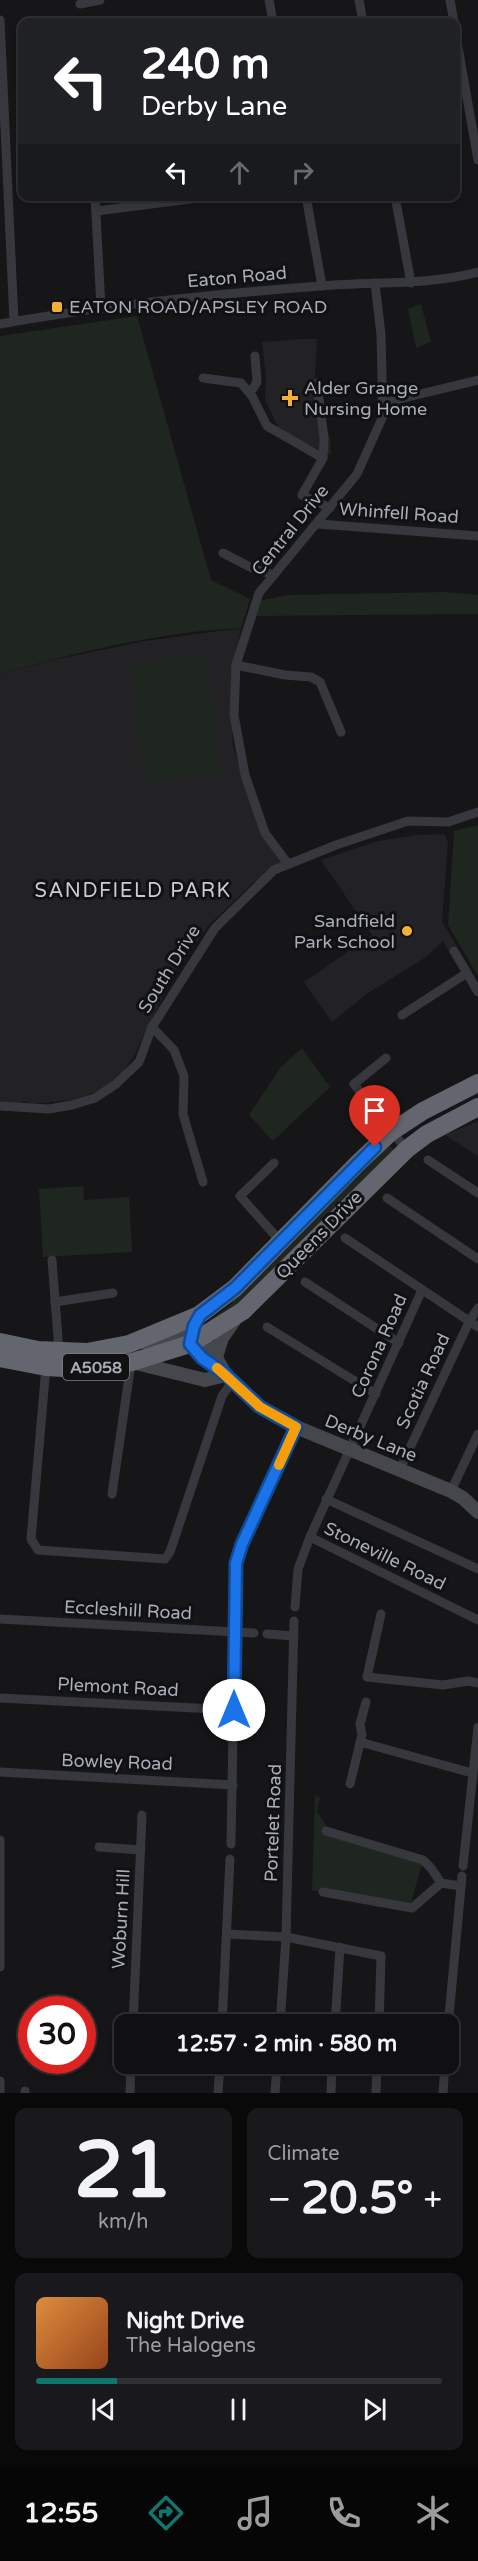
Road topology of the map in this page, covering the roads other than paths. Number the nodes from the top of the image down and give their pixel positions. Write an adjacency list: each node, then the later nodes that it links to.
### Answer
1 (100, 0): 5 (street)
2 (269, 0): 6 (street)
3 (359, 0): 7 (street)
4 (450, 0): 8 (street)
5 (80, 4)
6 (272, 18)
7 (362, 18)
8 (453, 18)
9 (0, 20): 22 (street)
10 (460, 59): 11 (street)
11 (478, 160)
12 (95, 201): 16 (street)
13 (175, 201): 16 (street)
14 (307, 201): 20 (street)
15 (396, 201): 19 (street)
16 (96, 211): 21 (street)
17 (478, 272): 19 (street, Eaton Road)
18 (375, 283): 19 (street, Eaton Road); 20 (street, Eaton Road); 29 (street, Central Drive)
19 (411, 283)
20 (322, 286): 21 (street, Eaton Road)
21 (101, 307): 22 (street, Eaton Road)
22 (14, 321): 23 (street, Eaton Road)
23 (0, 324)
24 (255, 356): 28 (street)
25 (202, 378): 28 (street)
26 (478, 380): 29 (street)
27 (317, 383): 30 (street)
28 (250, 393): 30 (street)
29 (382, 403): 31 (street, Central Drive)
30 (323, 458): 31 (street)
31 (330, 508): 32 (street, Central Drive)
32 (318, 524): 33 (street, Whinfell Road); 35 (street, Central Drive)
33 (478, 536)
34 (223, 553): 35 (street)
35 (274, 575): 36 (street, Central Drive)
36 (236, 665): 37 (street); 39 (street, Central Drive)
37 (341, 732)
38 (478, 812): 39 (street, South Drive)
39 (288, 864): 44 (street, South Drive)
40 (454, 951): 41 (street)
41 (467, 973): 42 (street); 43 (street)
42 (478, 992)
43 (402, 1015)
44 (152, 1027): 47 (street, South Drive); 53 (street)
45 (386, 1058): 49 (street)
46 (478, 1083): 49 (highway, Queens Drive / A5058)
47 (0, 1106)
48 (478, 1107): 50 (highway, Queens Drive / A5058)
49 (391, 1132): 50 (street); 57 (highway, Queens Drive / A5058)
50 (407, 1149): 66 (highway, Queens Drive / A5058)
51 (428, 1160): 54 (street)
52 (274, 1163): 57 (street)
53 (203, 1182)
54 (478, 1193)
55 (387, 1198): 58 (street)
56 (345, 1238): 61 (street)
57 (281, 1242): 65 (highway, Queens Drive / A5058)
58 (478, 1259)
59 (52, 1260): 63 (street)
60 (304, 1282): 72 (street)
61 (422, 1290): 67 (street); 72 (street, Corona Road)
62 (113, 1293): 63 (street)
63 (55, 1302): 74 (street)
64 (478, 1308): 67 (street, Scotia Road)
65 (200, 1315): 70 (street, Queens Drive / A5058); 73 (highway, Queens Drive / A5058)
66 (238, 1315): 70 (highway, Queens Drive / A5058); 75 (street)
67 (469, 1322): 69 (street); 84 (street, Scotia Road)
68 (267, 1327): 80 (street)
69 (478, 1327)
70 (193, 1340): 73 (street, A5058); 75 (street, Derby Lane); 77 (highway, Queens Drive / A5058); 79 (street, Derby Lane)
71 (0, 1342): 74 (highway, Queens Drive / A5058)
72 (399, 1343): 80 (street, Corona Road)
73 (129, 1344): 74 (highway, Queens Drive / A5058)
74 (59, 1351)
75 (216, 1357): 79 (street, Derby Lane)
76 (0, 1358): 78 (highway, Queens Drive / A5058)
77 (131, 1362): 78 (highway, Queens Drive / A5058); 79 (street, Queens Drive); 86 (street)
78 (46, 1367): 79 (street)
79 (227, 1377): 81 (street, Derby Lane)
80 (376, 1394): 83 (street, Corona Road)
81 (296, 1427): 83 (street, Derby Lane); 96 (street)
82 (478, 1434): 85 (street)
83 (349, 1449): 84 (street, Derby Lane); 87 (street)
84 (400, 1469): 85 (street, Derby Lane)
85 (451, 1491): 88 (street, Derby Lane)
86 (112, 1494)
87 (326, 1499): 89 (street); 90 (street)
88 (478, 1512)
89 (310, 1537): 91 (street); 94 (street, Stoneville Road)
90 (478, 1569)
91 (295, 1607)
92 (381, 1614): 100 (street)
93 (0, 1619): 96 (street, Eccleshill Road)
94 (478, 1620)
95 (294, 1621): 99 (street, Portelet Road)
96 (234, 1632): 97 (street, Eccleshill Road); 103 (street)
97 (254, 1633)
98 (267, 1634): 99 (street)
99 (294, 1636): 121 (street, Portelet Road)
100 (478, 1683)
101 (0, 1698): 103 (street, Plemont Road)
102 (366, 1702): 105 (street)
103 (234, 1710): 109 (street)
104 (478, 1727): 107 (street)
105 (360, 1742): 107 (street); 108 (street)
106 (0, 1772): 109 (street, Bowley Road)
107 (472, 1773): 117 (street)
108 (350, 1784)
109 (233, 1785): 113 (street)
110 (142, 1815): 115 (street, Woburn Hill)
111 (326, 1831): 118 (street)
112 (0, 1839): 123 (street)
113 (231, 1844)
114 (99, 1847): 115 (street)
115 (141, 1850): 124 (street, Woburn Hill)
116 (230, 1859): 120 (street)
117 (463, 1866)
118 (441, 1883): 119 (street); 129 (street)
119 (323, 1892)
120 (227, 1934): 121 (street); 125 (street)
121 (286, 1937): 122 (street); 126 (street, Portelet Road)
122 (340, 1947): 127 (street); 128 (street)
123 (0, 1967)
124 (133, 2014)
125 (223, 2014)
126 (281, 2014)
127 (336, 2014)
128 (379, 2014)
129 (449, 2014)
130 (131, 2074): 138 (street)
131 (219, 2074): 139 (street)
132 (276, 2074): 140 (street)
133 (331, 2074): 141 (street)
134 (377, 2074): 142 (street)
135 (444, 2074): 143 (street)
136 (0, 2081): 137 (street)
137 (0, 2093)
138 (130, 2093)
139 (218, 2093)
140 (275, 2093)
141 (330, 2093)
142 (376, 2093)
143 (443, 2093)

